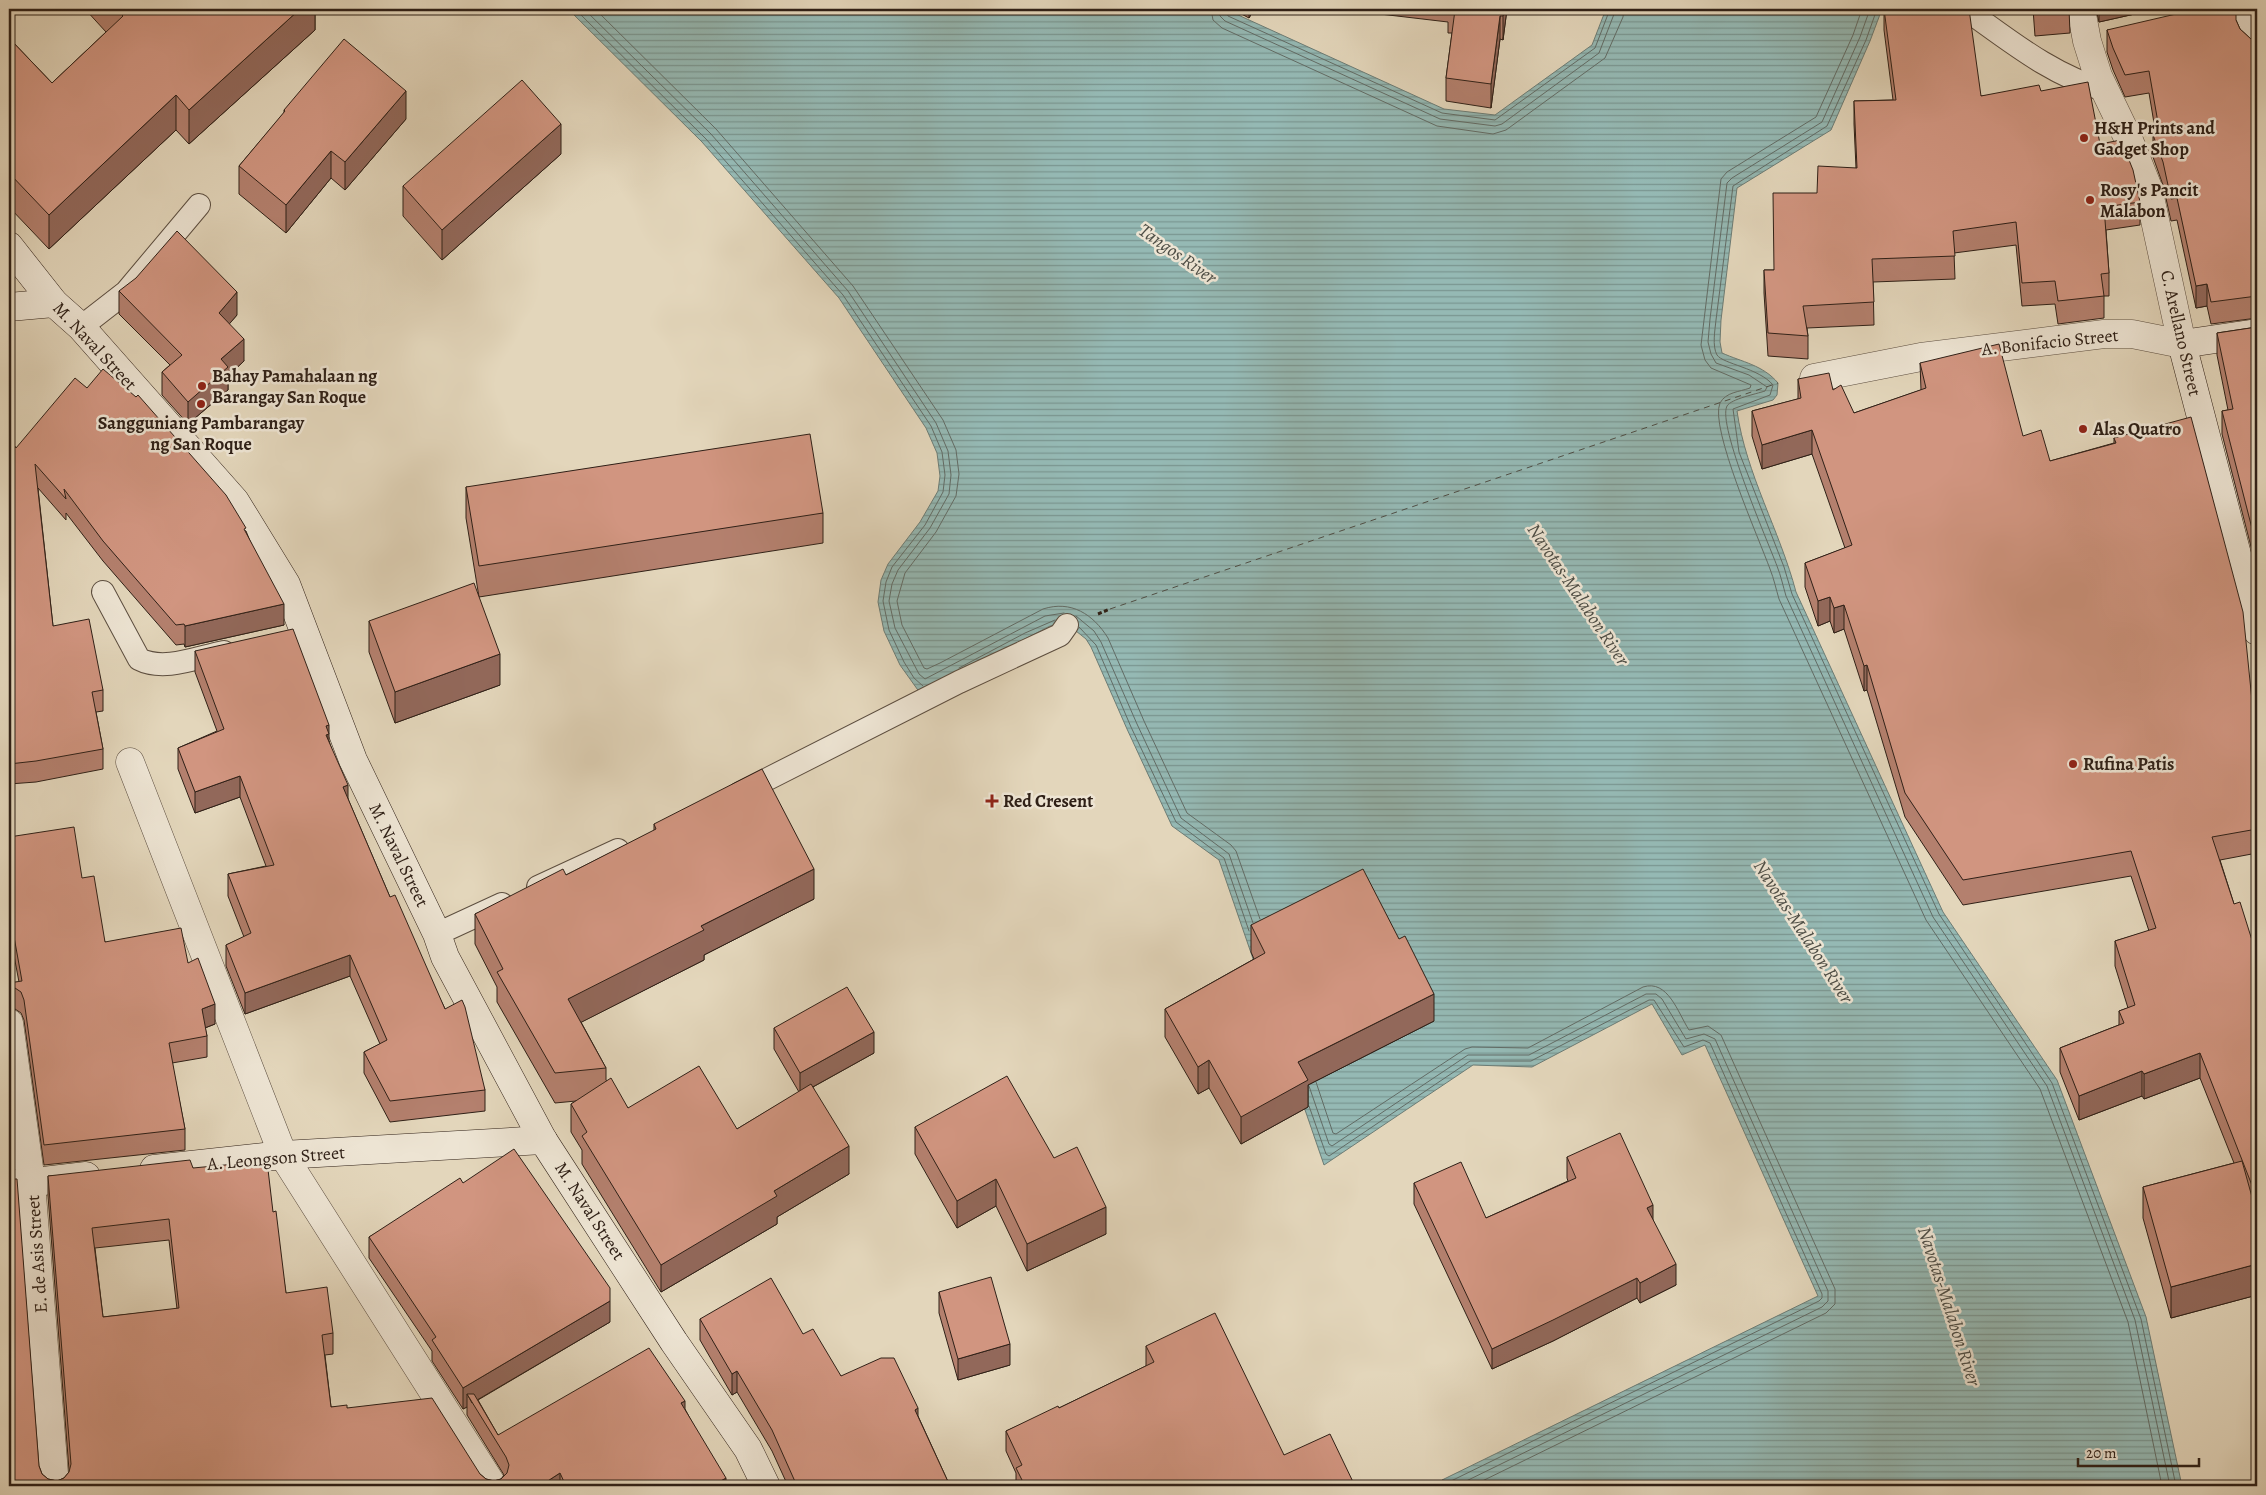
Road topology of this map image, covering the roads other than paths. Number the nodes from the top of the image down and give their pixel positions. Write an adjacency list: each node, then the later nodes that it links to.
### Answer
1 (1965, 9): 7 (lane)
2 (2081, 9): 5 (street, C. Arellano Street)
3 (2177, 20): 6 (street)
4 (2114, 34): 5 (street)
5 (2087, 41): 7 (street, C. Arellano Street)
6 (2257, 47)
7 (2104, 90): 14 (street, C. Arellano Street)
8 (199, 205): 12 (lane)
9 (9, 246): 10 (street, M. Naval Street)
10 (54, 303): 11 (street); 12 (street, M. Naval Street)
11 (9, 307)
12 (81, 327): 23 (street, M. Naval Street)
13 (2257, 332): 14 (street, A. Bonifacio Street)
14 (2182, 344): 15 (street, A. Bonifacio Street); 18 (street, C. Arellano Street)
15 (1814, 378)
16 (103, 592): 19 (lane)
17 (1067, 625): 21 (lane)
18 (2257, 631)
19 (243, 648)
20 (130, 762): 26 (street)
21 (724, 801)
22 (635, 842): 23 (lane)
23 (437, 934): 25 (street, M. Naval Street)
24 (9, 1023): 27 (street, E. de Asis Street)
25 (543, 1140): 26 (street, A. Leongson Street); 30 (street, M. Naval Street)
26 (283, 1155): 27 (street, A. Leongson Street); 29 (street)
27 (20, 1183): 28 (street, E. de Asis Street)
28 (55, 1486)
29 (493, 1486)
30 (766, 1486)

